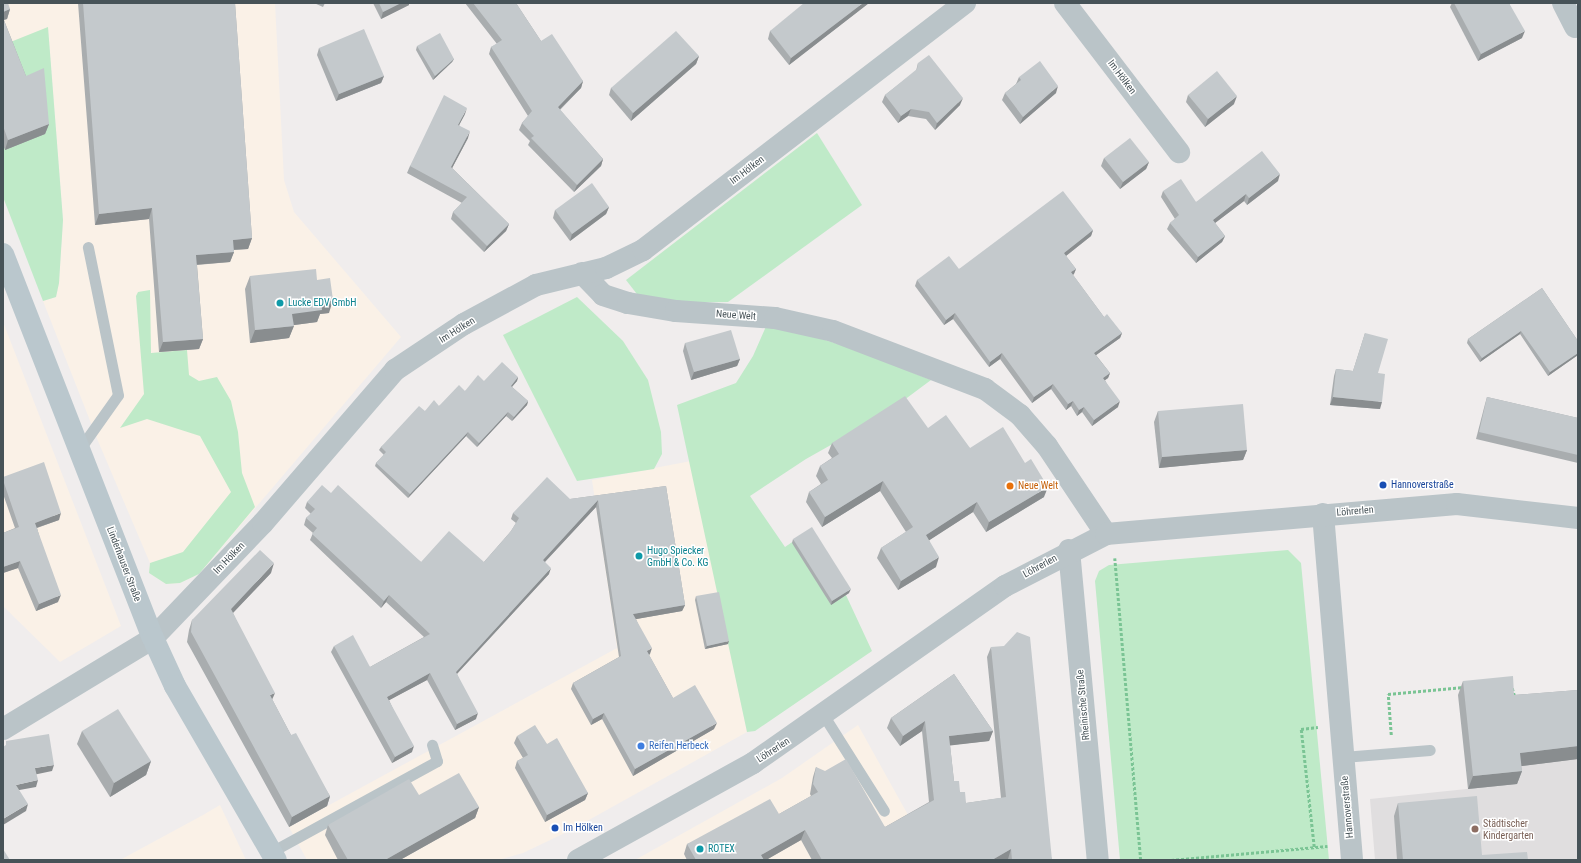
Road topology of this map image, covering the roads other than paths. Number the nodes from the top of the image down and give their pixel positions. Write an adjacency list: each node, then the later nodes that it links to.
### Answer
1 (965, 3): 8 (street, Im Hölken)
2 (1065, 3): 5 (street, Im Hölken)
3 (1563, 3): 4 (street)
4 (1576, 27)
5 (1179, 152)
6 (88, 247): 9 (lane)
7 (3, 254): 9 (main road, Linderhauser Straße)
8 (582, 274): 12 (street, Neue Welt); 14 (street, Im Hölken)
9 (79, 450): 14 (main road, Linderhauser Straße)
10 (1323, 514): 11 (street, Löhrerlen); 12 (street, Löhrerlen); 19 (street, Hannoverstraße)
11 (1578, 518)
12 (1109, 533): 13 (street, Löhrerlen)
13 (1069, 550): 15 (street, Löhrerlen); 24 (street, Rheinische Straße)
14 (153, 638): 16 (street, Im Hölken); 22 (main road, Linderhauser Straße)
15 (824, 716): 20 (lane); 23 (street, Löhrerlen)
16 (3, 729)
17 (432, 745): 22 (lane)
18 (1430, 750): 19 (lane)
19 (1343, 757): 21 (street, Hannoverstraße)
20 (884, 811)
21 (1351, 852)
22 (273, 856)
23 (578, 860)
24 (1098, 860)

